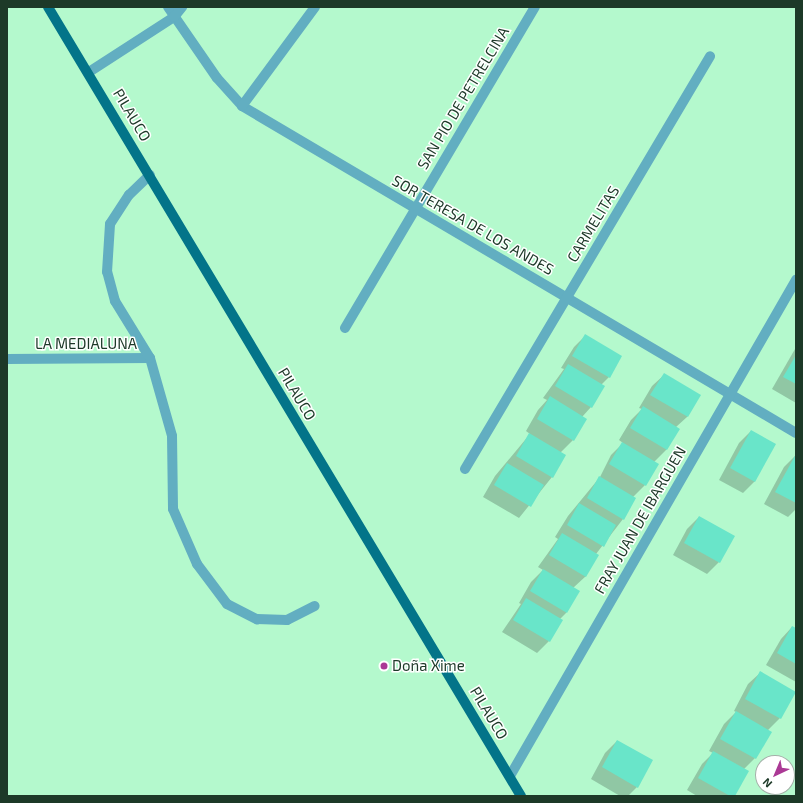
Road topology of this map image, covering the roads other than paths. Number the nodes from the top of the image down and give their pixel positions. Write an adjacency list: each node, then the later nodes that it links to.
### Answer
1 (48, 7): 8 (main road, PILAUCO)
2 (168, 7): 6 (street, SOR TERESA DE LOS ANDES)
3 (182, 7): 6 (street)
4 (315, 7): 9 (street)
5 (535, 7): 11 (street, SAN PIO DE PETRELCINA)
6 (174, 17): 8 (street); 9 (street, SOR TERESA DE LOS ANDES)
7 (710, 56): 13 (street, CARMELITAS)
8 (89, 72): 10 (main road, PILAUCO)
9 (242, 106): 11 (street, SOR TERESA DE LOS ANDES)
10 (150, 175): 15 (street, LA MEDIALUNA); 21 (main road, PILAUCO)
11 (414, 208): 13 (street, SOR TERESA DE LOS ANDES); 14 (street, SAN PIO DE PETRELCINA)
12 (796, 280): 17 (street, FRAY JUAN DE IBARGUEN)
13 (567, 297): 17 (street, SOR TERESA DE LOS ANDES); 19 (street, CARMELITAS)
14 (345, 328)
15 (150, 358): 16 (street, LA MEDIALUNA); 20 (street)
16 (7, 359)
17 (731, 394): 18 (street, SOR TERESA DE LOS ANDES); 21 (street, FRAY JUAN DE IBARGUEN)
18 (796, 433)
19 (464, 469)
20 (315, 606)
21 (510, 776): 22 (main road, PILAUCO)
22 (521, 796)

